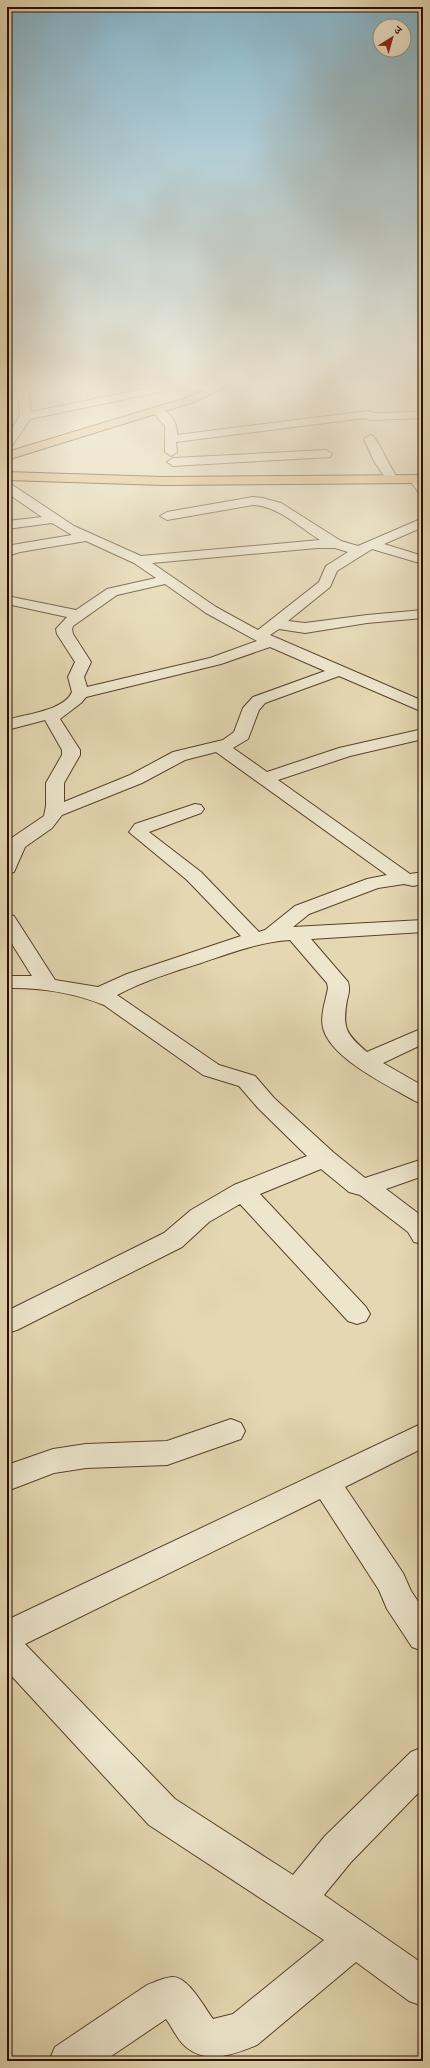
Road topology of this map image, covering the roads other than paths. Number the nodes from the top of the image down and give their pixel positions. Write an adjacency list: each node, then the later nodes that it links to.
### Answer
1 (419, 479): 6 (street)
2 (104, 480): 4 (main road)
3 (338, 480): 4 (main road)
4 (178, 481)
5 (7, 487): 8 (street)
6 (423, 490)
7 (166, 516): 12 (street)
8 (54, 519): 10 (street); 11 (street)
9 (423, 522): 13 (street)
10 (7, 525)
11 (89, 537): 14 (street); 15 (street)
12 (336, 544): 13 (street); 15 (street)
13 (365, 547): 16 (street); 21 (street)
14 (7, 552)
15 (139, 560): 17 (street)
16 (423, 560)
17 (166, 580): 20 (street); 23 (street)
18 (7, 600): 20 (street)
19 (423, 614): 22 (street)
20 (78, 616): 25 (street)
21 (277, 624): 22 (street); 23 (street)
22 (293, 627): 23 (street)
23 (265, 639): 24 (street); 25 (street)
24 (339, 671): 26 (street); 30 (street)
25 (80, 694): 27 (street)
26 (423, 707)
27 (54, 714): 28 (street); 33 (street)
28 (7, 725)
29 (423, 734): 31 (street)
30 (223, 745): 31 (street); 33 (street)
31 (264, 779): 35 (street)
32 (195, 810): 40 (street)
33 (54, 812): 34 (street)
34 (7, 868)
35 (404, 878): 36 (street); 40 (street)
36 (423, 878)
37 (7, 920): 42 (street)
38 (423, 926): 39 (street)
39 (295, 933): 40 (street); 45 (street)
40 (264, 937): 43 (street)
41 (7, 982): 42 (street)
42 (48, 985): 43 (street)
43 (100, 995): 47 (street)
44 (423, 1035): 45 (street)
45 (366, 1062): 46 (street)
46 (423, 1096)
47 (324, 1158): 49 (street); 50 (street)
48 (423, 1167): 49 (street)
49 (366, 1187): 51 (street)
50 (243, 1191): 52 (street); 53 (street)
51 (423, 1235)
52 (357, 1314)
53 (7, 1323)
54 (231, 1431): 56 (street)
55 (423, 1435): 57 (street)
56 (7, 1478)
57 (325, 1482): 58 (street); 59 (street)
58 (7, 1636)
59 (423, 1636)
60 (7, 1648): 62 (street)
61 (423, 1764): 62 (street)
62 (298, 1899): 63 (street)
63 (356, 1939): 64 (street); 65 (street)
64 (423, 1987)
65 (69, 2061)

